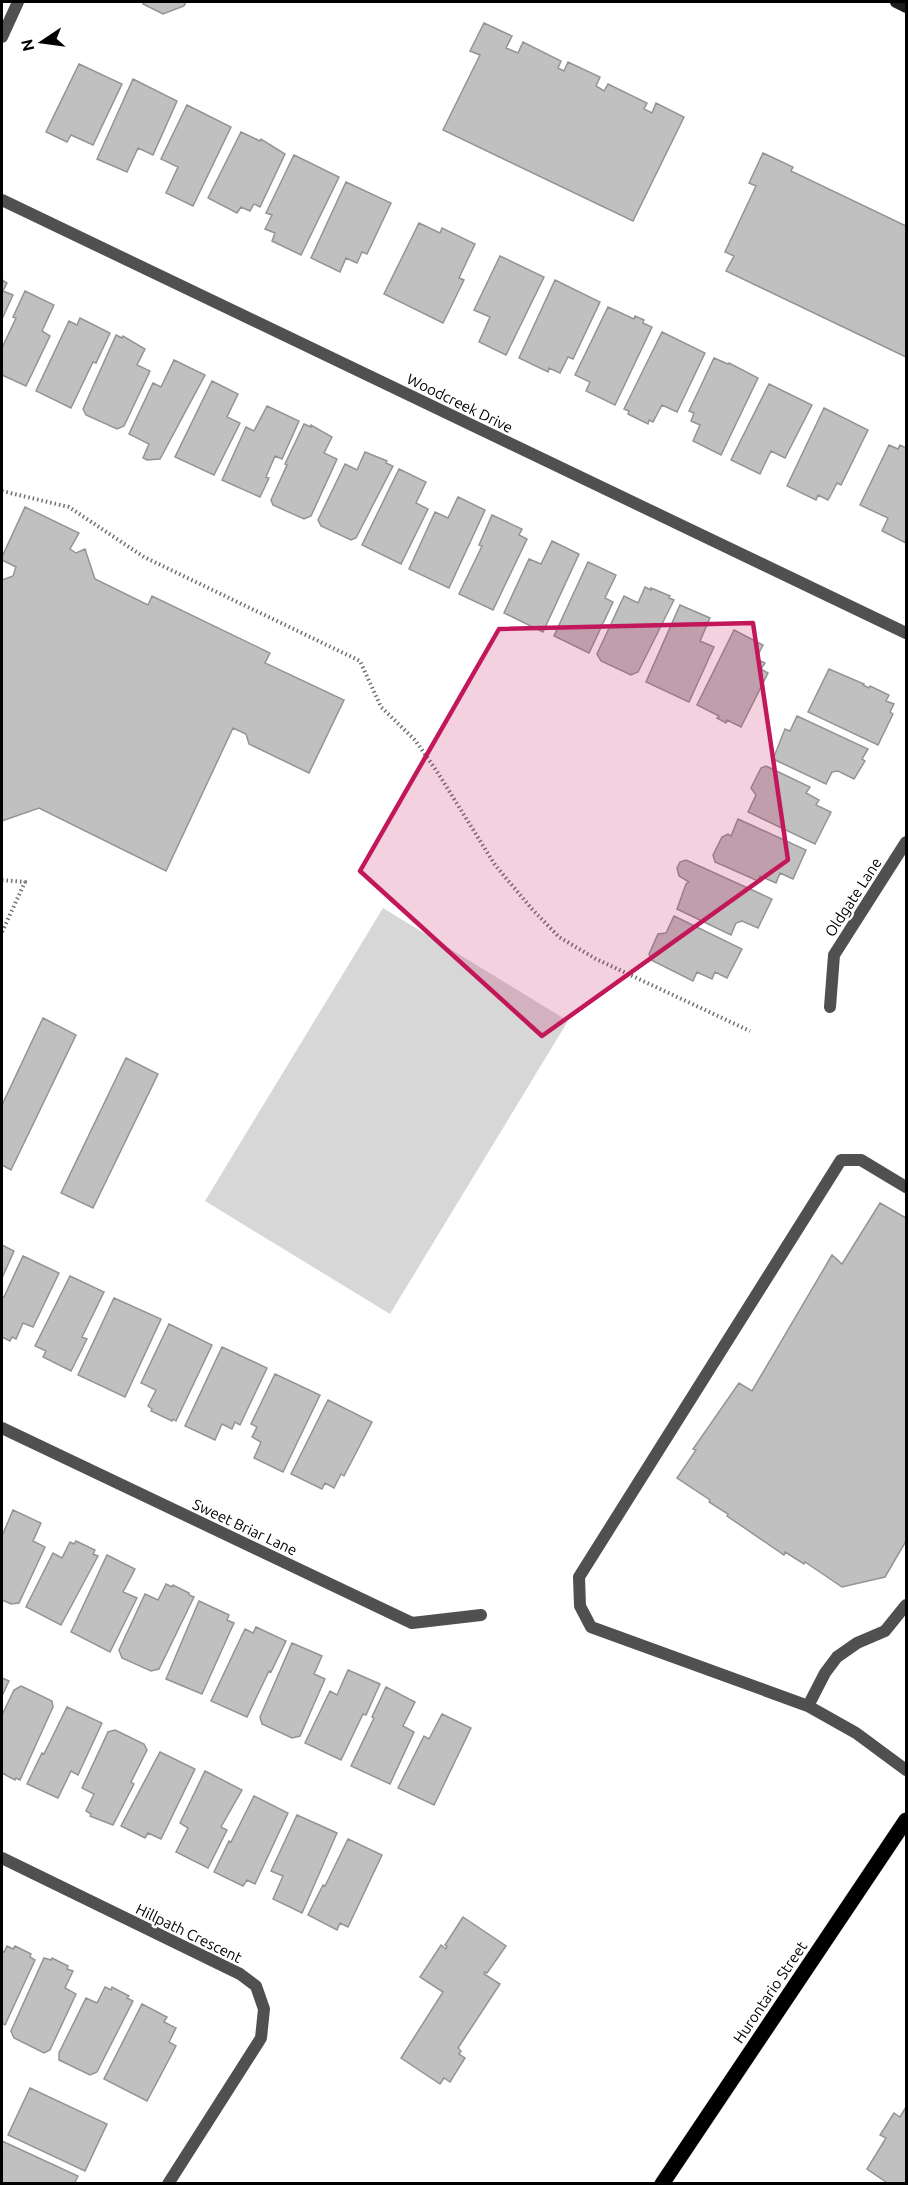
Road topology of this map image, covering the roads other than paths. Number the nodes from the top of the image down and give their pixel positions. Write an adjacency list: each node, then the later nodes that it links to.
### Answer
1 (18, 2): 4 (street)
2 (896, 2): 3 (main road)
3 (906, 8)
4 (2, 37)
5 (2, 200): 6 (street, Woodcreek Drive)
6 (906, 633)
7 (906, 842): 8 (street, Oldgate Lane)
8 (830, 1007)
9 (906, 1187): 13 (street)
10 (2, 1428): 12 (street, Sweet Briar Lane)
11 (906, 1605): 13 (street)
12 (481, 1615)
13 (808, 1706): 14 (street)
14 (906, 1770)
15 (906, 1820): 18 (main road, Hurontario Street)
16 (2, 1858): 17 (street, Hillpath Crescent)
17 (168, 2184)
18 (662, 2184)

